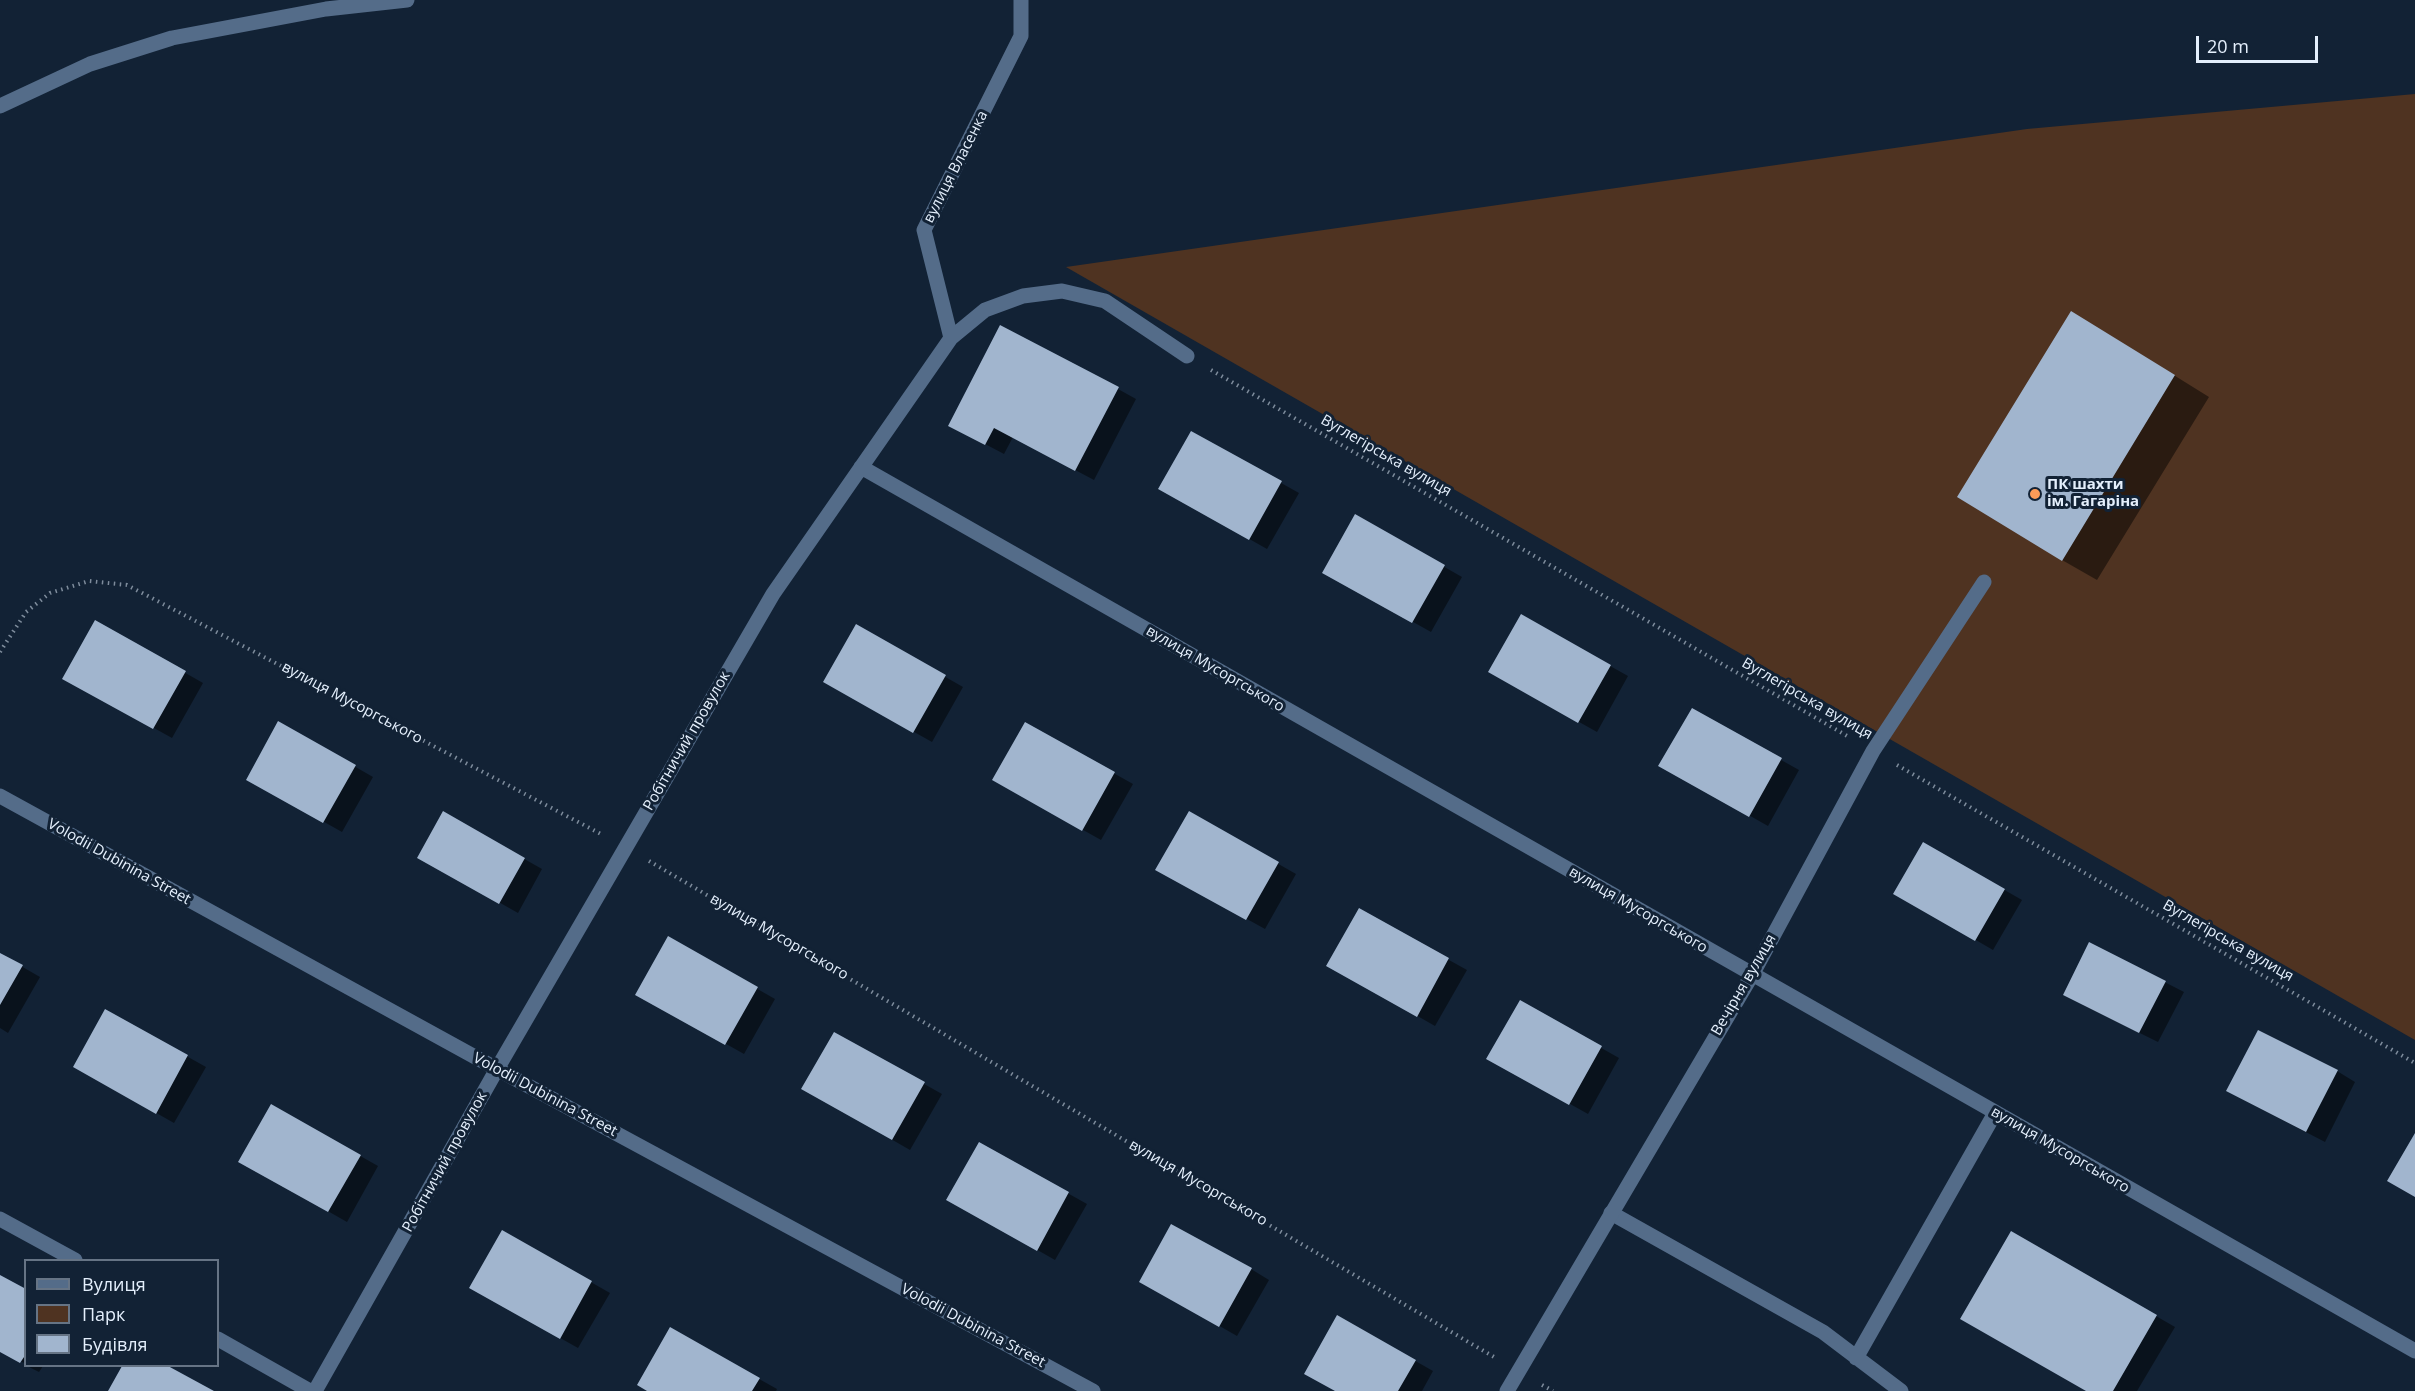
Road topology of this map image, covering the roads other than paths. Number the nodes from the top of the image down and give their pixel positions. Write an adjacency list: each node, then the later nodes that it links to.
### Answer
1 (407, 0): 3 (street)
2 (1022, 0): 4 (street, вулиця Власенка)
3 (0, 106)
4 (951, 338): 5 (street, Робітничий провулок); 6 (street, Робітничий провулок)
5 (1187, 356)
6 (861, 467): 9 (street, вулиця Мусоргського); 10 (street, Робітничий провулок)
7 (1984, 582): 9 (street, Вечірня вулиця)
8 (0, 796): 10 (street, Volodii Dubinina Street)
9 (1752, 975): 11 (street, вулиця Мусоргського); 12 (street, Вечірня вулиця)
10 (497, 1069): 19 (street, Робітничий провулок); 20 (street, Volodii Dubinina Street)
11 (1995, 1113): 16 (street, вулиця Мусоргського); 17 (street)
12 (1611, 1213): 17 (street); 21 (street, Вечірня вулиця)
13 (0, 1219): 14 (street)
14 (73, 1259)
15 (219, 1341): 18 (street)
16 (2415, 1351)
17 (1856, 1358): 22 (street)
18 (310, 1391)
19 (315, 1391)
20 (1093, 1391)
21 (1507, 1391)
22 (1901, 1391)

